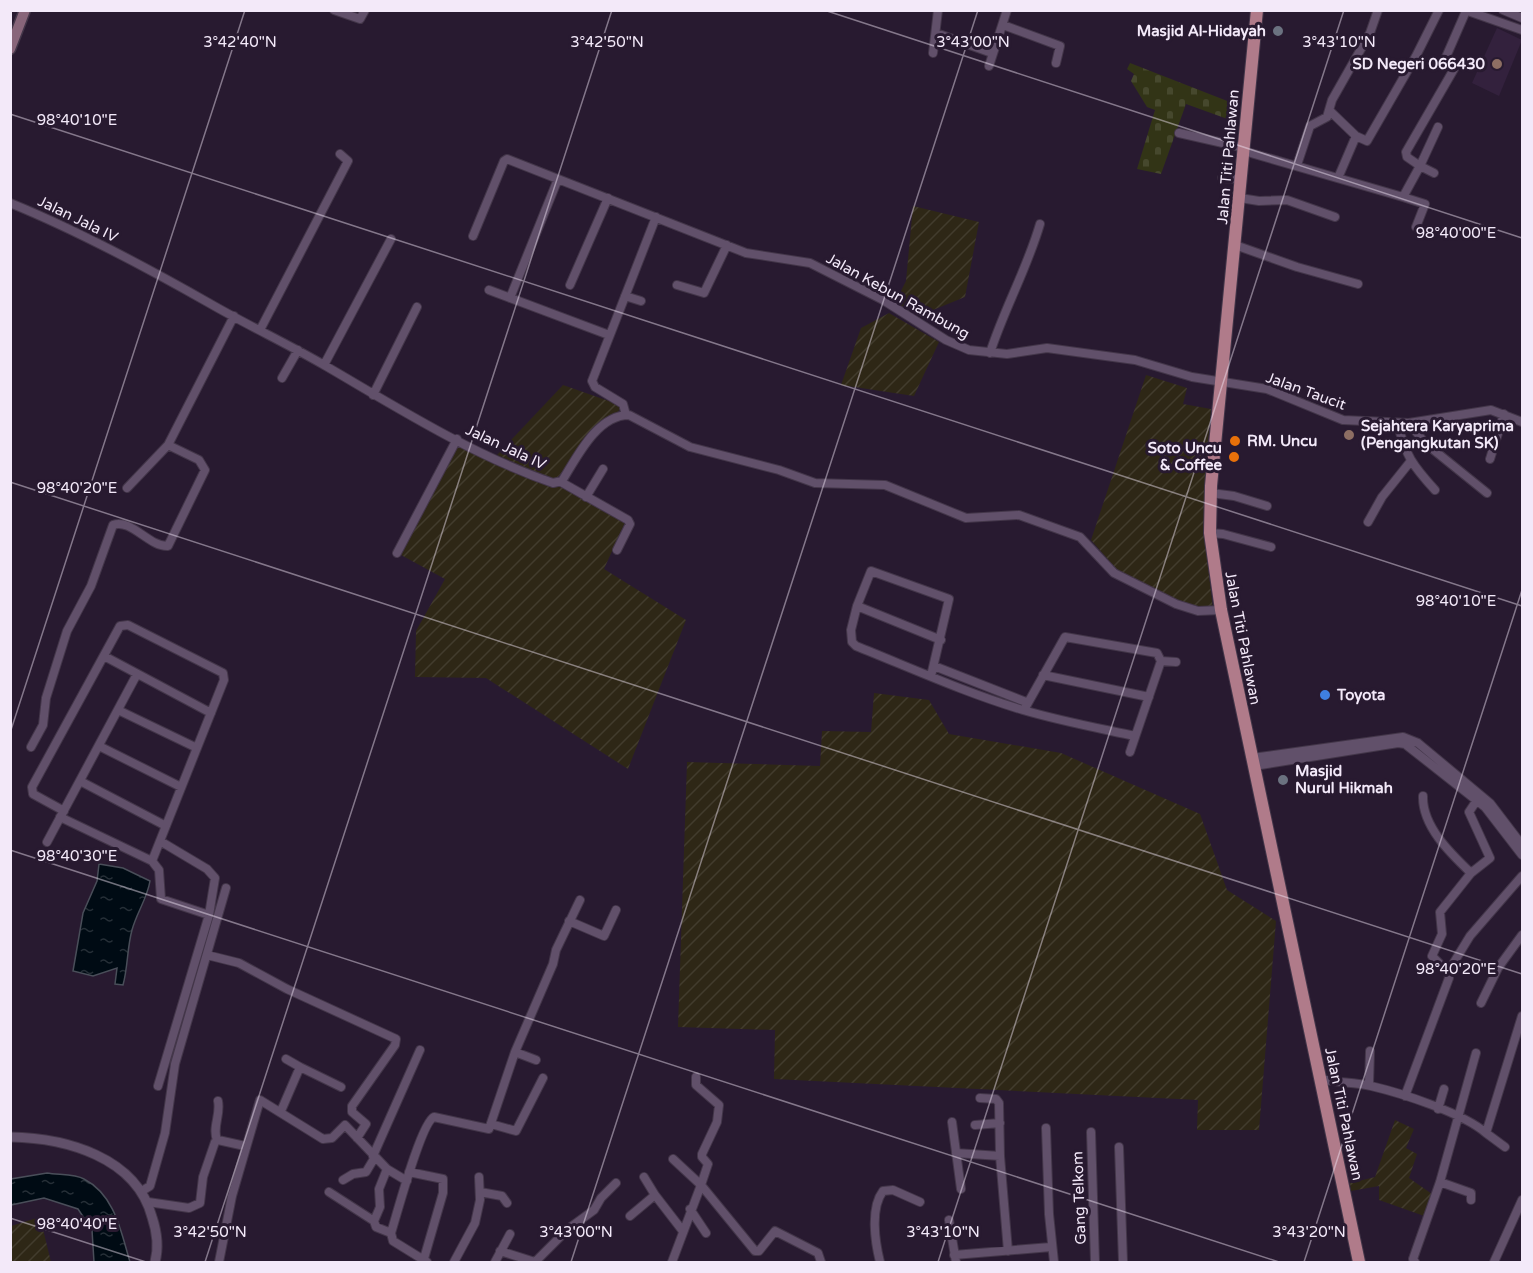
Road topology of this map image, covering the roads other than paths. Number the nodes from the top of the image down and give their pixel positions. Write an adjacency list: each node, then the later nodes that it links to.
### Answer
1 (25, 10): 15 (main road)
2 (334, 10): 3 (street)
3 (365, 10)
4 (938, 10): 14 (street)
5 (1257, 10): 24 (main road, Jalan Titi Pahlawan)
6 (1378, 10): 20 (street)
7 (1438, 10): 23 (street)
8 (1503, 10): 11 (street)
9 (1005, 11): 12 (street)
10 (1466, 11): 13 (street); 27 (street)
11 (1522, 18)
12 (1003, 25): 17 (street); 18 (street)
13 (1522, 30)
14 (936, 33): 16 (street); 17 (street)
15 (10, 49)
16 (933, 53)
17 (992, 53): 19 (street)
18 (1056, 63)
19 (988, 66)
20 (1330, 111): 23 (street); 26 (street)
21 (1438, 127): 27 (street)
22 (1179, 133): 24 (street)
23 (1356, 136): 30 (street)
24 (1245, 149): 26 (street); 32 (main road, Jalan Titi Pahlawan)
25 (340, 153): 54 (street)
26 (1297, 165): 30 (street)
27 (1420, 166): 28 (street); 33 (street)
28 (1434, 172)
29 (1222, 178): 32 (street)
30 (1338, 178): 33 (street)
31 (558, 179): 34 (street, Jalan Kebun Rambung); 41 (street, Jalan Kebun Rambung); 50 (street)
32 (1242, 179): 35 (main road, Jalan Titi Pahlawan)
33 (1403, 197): 40 (street)
34 (608, 198): 37 (street, Jalan Kebun Rambung); 46 (street)
35 (1240, 198): 38 (street); 44 (main road, Jalan Titi Pahlawan)
36 (10, 202): 53 (street, Jalan Jala IV)
37 (656, 217): 43 (street, Jalan Kebun Rambung); 49 (street)
38 (1335, 217)
39 (1040, 224): 57 (street)
40 (1416, 227)
41 (474, 236)
42 (391, 239): 58 (street)
43 (727, 245): 47 (street); 57 (street, Jalan Kebun Rambung)
44 (1235, 245): 45 (street); 60 (main road, Jalan Titi Pahlawan)
45 (1358, 284)
46 (570, 285)
47 (677, 285)
48 (489, 290): 50 (street)
49 (625, 296): 51 (street); 55 (street)
50 (510, 298): 55 (street)
51 (641, 301)
52 (417, 307): 61 (street)
53 (234, 316): 54 (street, Jalan Jala IV); 68 (street)
54 (260, 330): 56 (street, Jalan Jala IV)
55 (609, 335): 63 (street)
56 (298, 350): 58 (street, Jalan Jala IV); 59 (street)
57 (990, 353): 60 (street, Jalan Kebun Rambung)
58 (324, 365): 61 (street, Jalan Jala IV)
59 (282, 378)
60 (1221, 381): 66 (street, Jalan Taucit); 75 (main road, Jalan Titi Pahlawan)
61 (373, 395): 67 (street, Jalan Jala IV)
62 (1504, 414): 64 (street, Jalan Taucit); 65 (street, Jalan Taucit); 69 (street)
63 (626, 415): 72 (street, Jalan Jala IV); 85 (street)
64 (1522, 422)
65 (1409, 423): 66 (street, Jalan Taucit); 76 (street)
66 (1398, 424): 70 (street)
67 (457, 439): 72 (street, Jalan Jala IV); 83 (street)
68 (168, 445): 73 (street); 102 (street)
69 (1490, 459)
70 (1410, 462): 74 (street); 79 (street)
71 (603, 469): 77 (street)
72 (561, 482): 77 (street)
73 (127, 488)
74 (1435, 490)
75 (1211, 493): 78 (street); 80 (main road, Jalan Titi Pahlawan)
76 (1487, 493)
77 (586, 497): 82 (street)
78 (1267, 506)
79 (1368, 522)
80 (1210, 532): 81 (street); 85 (main road, Jalan Titi Pahlawan)
81 (1270, 548)
82 (617, 550)
83 (397, 553)
84 (857, 606): 86 (street); 86 (street); 93 (street)
85 (1221, 610): 105 (main road, Jalan Titi Pahlawan)
86 (941, 640): 90 (street)
87 (104, 656): 91 (street); 98 (street); 111 (street)
88 (1161, 661): 89 (street); 92 (street); 94 (street)
89 (1176, 662)
90 (934, 666): 93 (street); 95 (street)
91 (137, 674): 96 (street); 98 (street)
92 (1043, 675): 94 (street); 95 (street)
93 (931, 676): 97 (street)
94 (1149, 697): 99 (street)
95 (1026, 702): 97 (street)
96 (118, 710): 101 (street); 103 (street)
97 (1024, 710): 99 (street)
98 (211, 713): 103 (street)
99 (1135, 736): 104 (street)
100 (1402, 740): 105 (street); 109 (street); 110 (street)
101 (99, 746): 106 (street); 107 (street)
102 (32, 747)
103 (197, 748): 107 (street)
104 (1130, 752)
105 (1253, 762): 141 (main road, Jalan Titi Pahlawan)
106 (80, 781): 111 (street); 112 (street)
107 (181, 787): 112 (street)
108 (1423, 796): 118 (street)
109 (1477, 800): 110 (street); 118 (street)
110 (1488, 805): 115 (street); 116 (street)
111 (62, 814): 114 (street); 117 (street)
112 (166, 826): 113 (street)
113 (160, 841): 117 (street); 123 (street)
114 (47, 842)
115 (1522, 845)
116 (1522, 855)
117 (152, 861): 123 (street)
118 (1471, 873): 127 (street)
119 (1522, 876): 127 (street)
120 (226, 888): 126 (street)
121 (580, 900): 124 (street)
122 (616, 910): 124 (street)
123 (209, 915): 137 (street)
124 (569, 921): 133 (street)
125 (1522, 935): 128 (street)
126 (207, 955): 137 (street); 160 (street)
127 (1448, 972): 146 (street)
128 (1481, 1004)
129 (1522, 1016): 130 (street)
130 (1519, 1037): 158 (street)
131 (420, 1050): 166 (street)
132 (1370, 1051): 142 (street)
133 (515, 1053): 136 (street); 154 (street)
134 (1476, 1053): 151 (street)
135 (286, 1059): 138 (street)
136 (536, 1060)
137 (171, 1062): 143 (street); 179 (street)
138 (300, 1067): 144 (street); 150 (street)
139 (696, 1077): 177 (street)
140 (543, 1078): 154 (street)
141 (1321, 1081): 142 (street); 212 (main road, Jalan Titi Pahlawan)
142 (1369, 1085): 146 (street)
143 (158, 1086)
144 (341, 1086)
145 (1444, 1089): 149 (street)
146 (1405, 1096): 149 (street)
147 (980, 1098): 153 (street)
148 (218, 1101): 161 (street)
149 (1438, 1108): 151 (street)
150 (280, 1111): 160 (street); 162 (street)
151 (1456, 1118): 158 (street); 175 (street)
152 (952, 1122): 165 (street)
153 (1000, 1123): 155 (street); 167 (street)
154 (491, 1124): 170 (street)
155 (975, 1125)
156 (1046, 1128): 196 (street)
157 (1091, 1132): 210 (street, Gang Telkom)
158 (1485, 1133): 164 (street)
159 (10, 1137): 179 (street)
160 (357, 1138): 166 (street)
161 (217, 1140): 162 (street); 186 (street)
162 (245, 1146): 202 (street)
163 (1119, 1147): 211 (street)
164 (1505, 1147)
165 (956, 1153): 167 (street); 178 (street)
166 (374, 1156): 169 (street); 173 (street)
167 (1000, 1156): 198 (street)
168 (673, 1160): 177 (street)
169 (387, 1169): 174 (street); 191 (street)
170 (409, 1172): 174 (street); 200 (street)
171 (479, 1177): 181 (street)
172 (644, 1177): 182 (street)
173 (344, 1180)
174 (407, 1181): 193 (street)
175 (1440, 1182): 183 (street); 213 (street)
176 (616, 1184): 205 (street)
177 (701, 1185): 188 (street); 207 (street)
178 (961, 1189)
179 (142, 1191): 186 (street)
180 (329, 1192): 191 (street)
181 (480, 1192): 187 (street); 203 (street)
182 (655, 1195): 189 (street); 192 (street)
183 (1472, 1200)
184 (1522, 1200): 214 (street)
185 (920, 1202): 208 (street)
186 (148, 1203): 201 (street)
187 (507, 1203)
188 (690, 1209): 192 (street); 194 (street)
189 (630, 1216)
190 (949, 1220): 199 (street)
191 (374, 1221): 193 (street)
192 (682, 1230): 206 (street)
193 (391, 1233): 200 (street)
194 (706, 1233)
195 (510, 1234): 197 (street)
196 (1051, 1247): 198 (street); 209 (street)
197 (500, 1251): 204 (street); 205 (street)
198 (1008, 1251): 199 (street)
199 (954, 1260)
200 (425, 1262)
201 (155, 1263)
202 (219, 1263)
203 (454, 1263)
204 (495, 1263)
205 (535, 1263)
206 (672, 1263)
207 (821, 1263)
208 (880, 1263)
209 (1054, 1263)
210 (1095, 1263)
211 (1123, 1263)
212 (1359, 1263)
213 (1415, 1263)
214 (1494, 1263)

